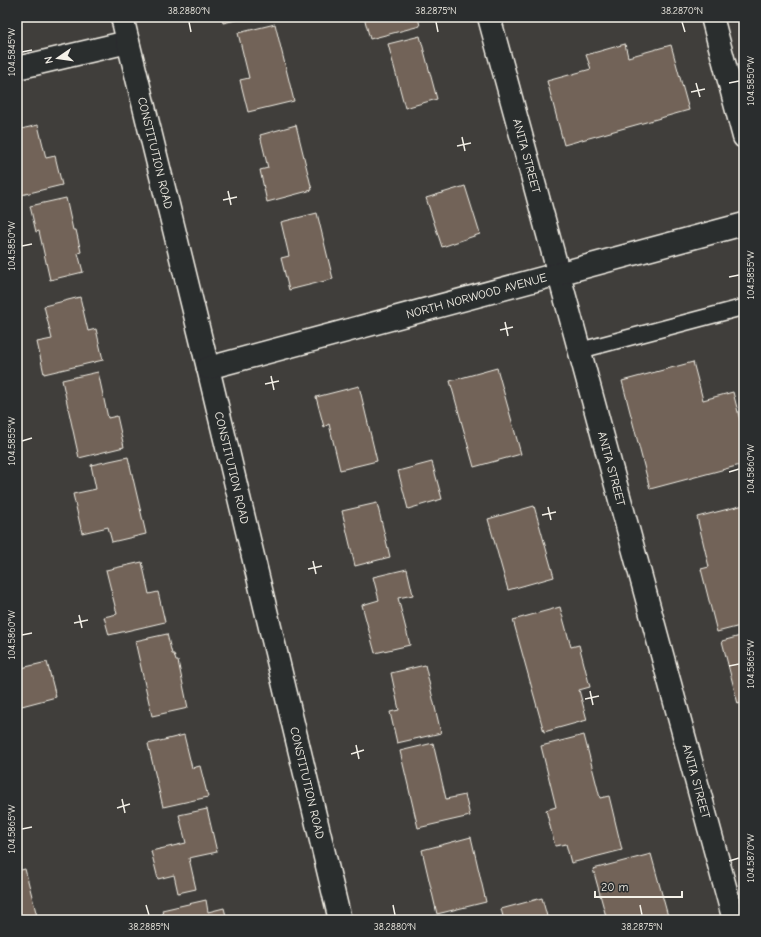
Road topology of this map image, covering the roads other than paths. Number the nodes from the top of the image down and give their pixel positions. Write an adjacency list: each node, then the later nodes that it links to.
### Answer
1 (122, 17): 4 (street, CONSTITUTION ROAD)
2 (489, 17): 8 (street, ANITA STREET)
3 (712, 17): 6 (street)
4 (128, 42): 5 (street); 11 (street, CONSTITUTION ROAD)
5 (17, 68)
6 (744, 137)
7 (744, 224): 8 (street, NORTH NORWOOD AVENUE)
8 (558, 274): 10 (street, ANITA STREET); 11 (street, NORTH NORWOOD AVENUE)
9 (744, 307): 10 (lane)
10 (578, 351): 13 (street, ANITA STREET)
11 (208, 368): 12 (street, CONSTITUTION ROAD)
12 (340, 920)
13 (734, 920)

